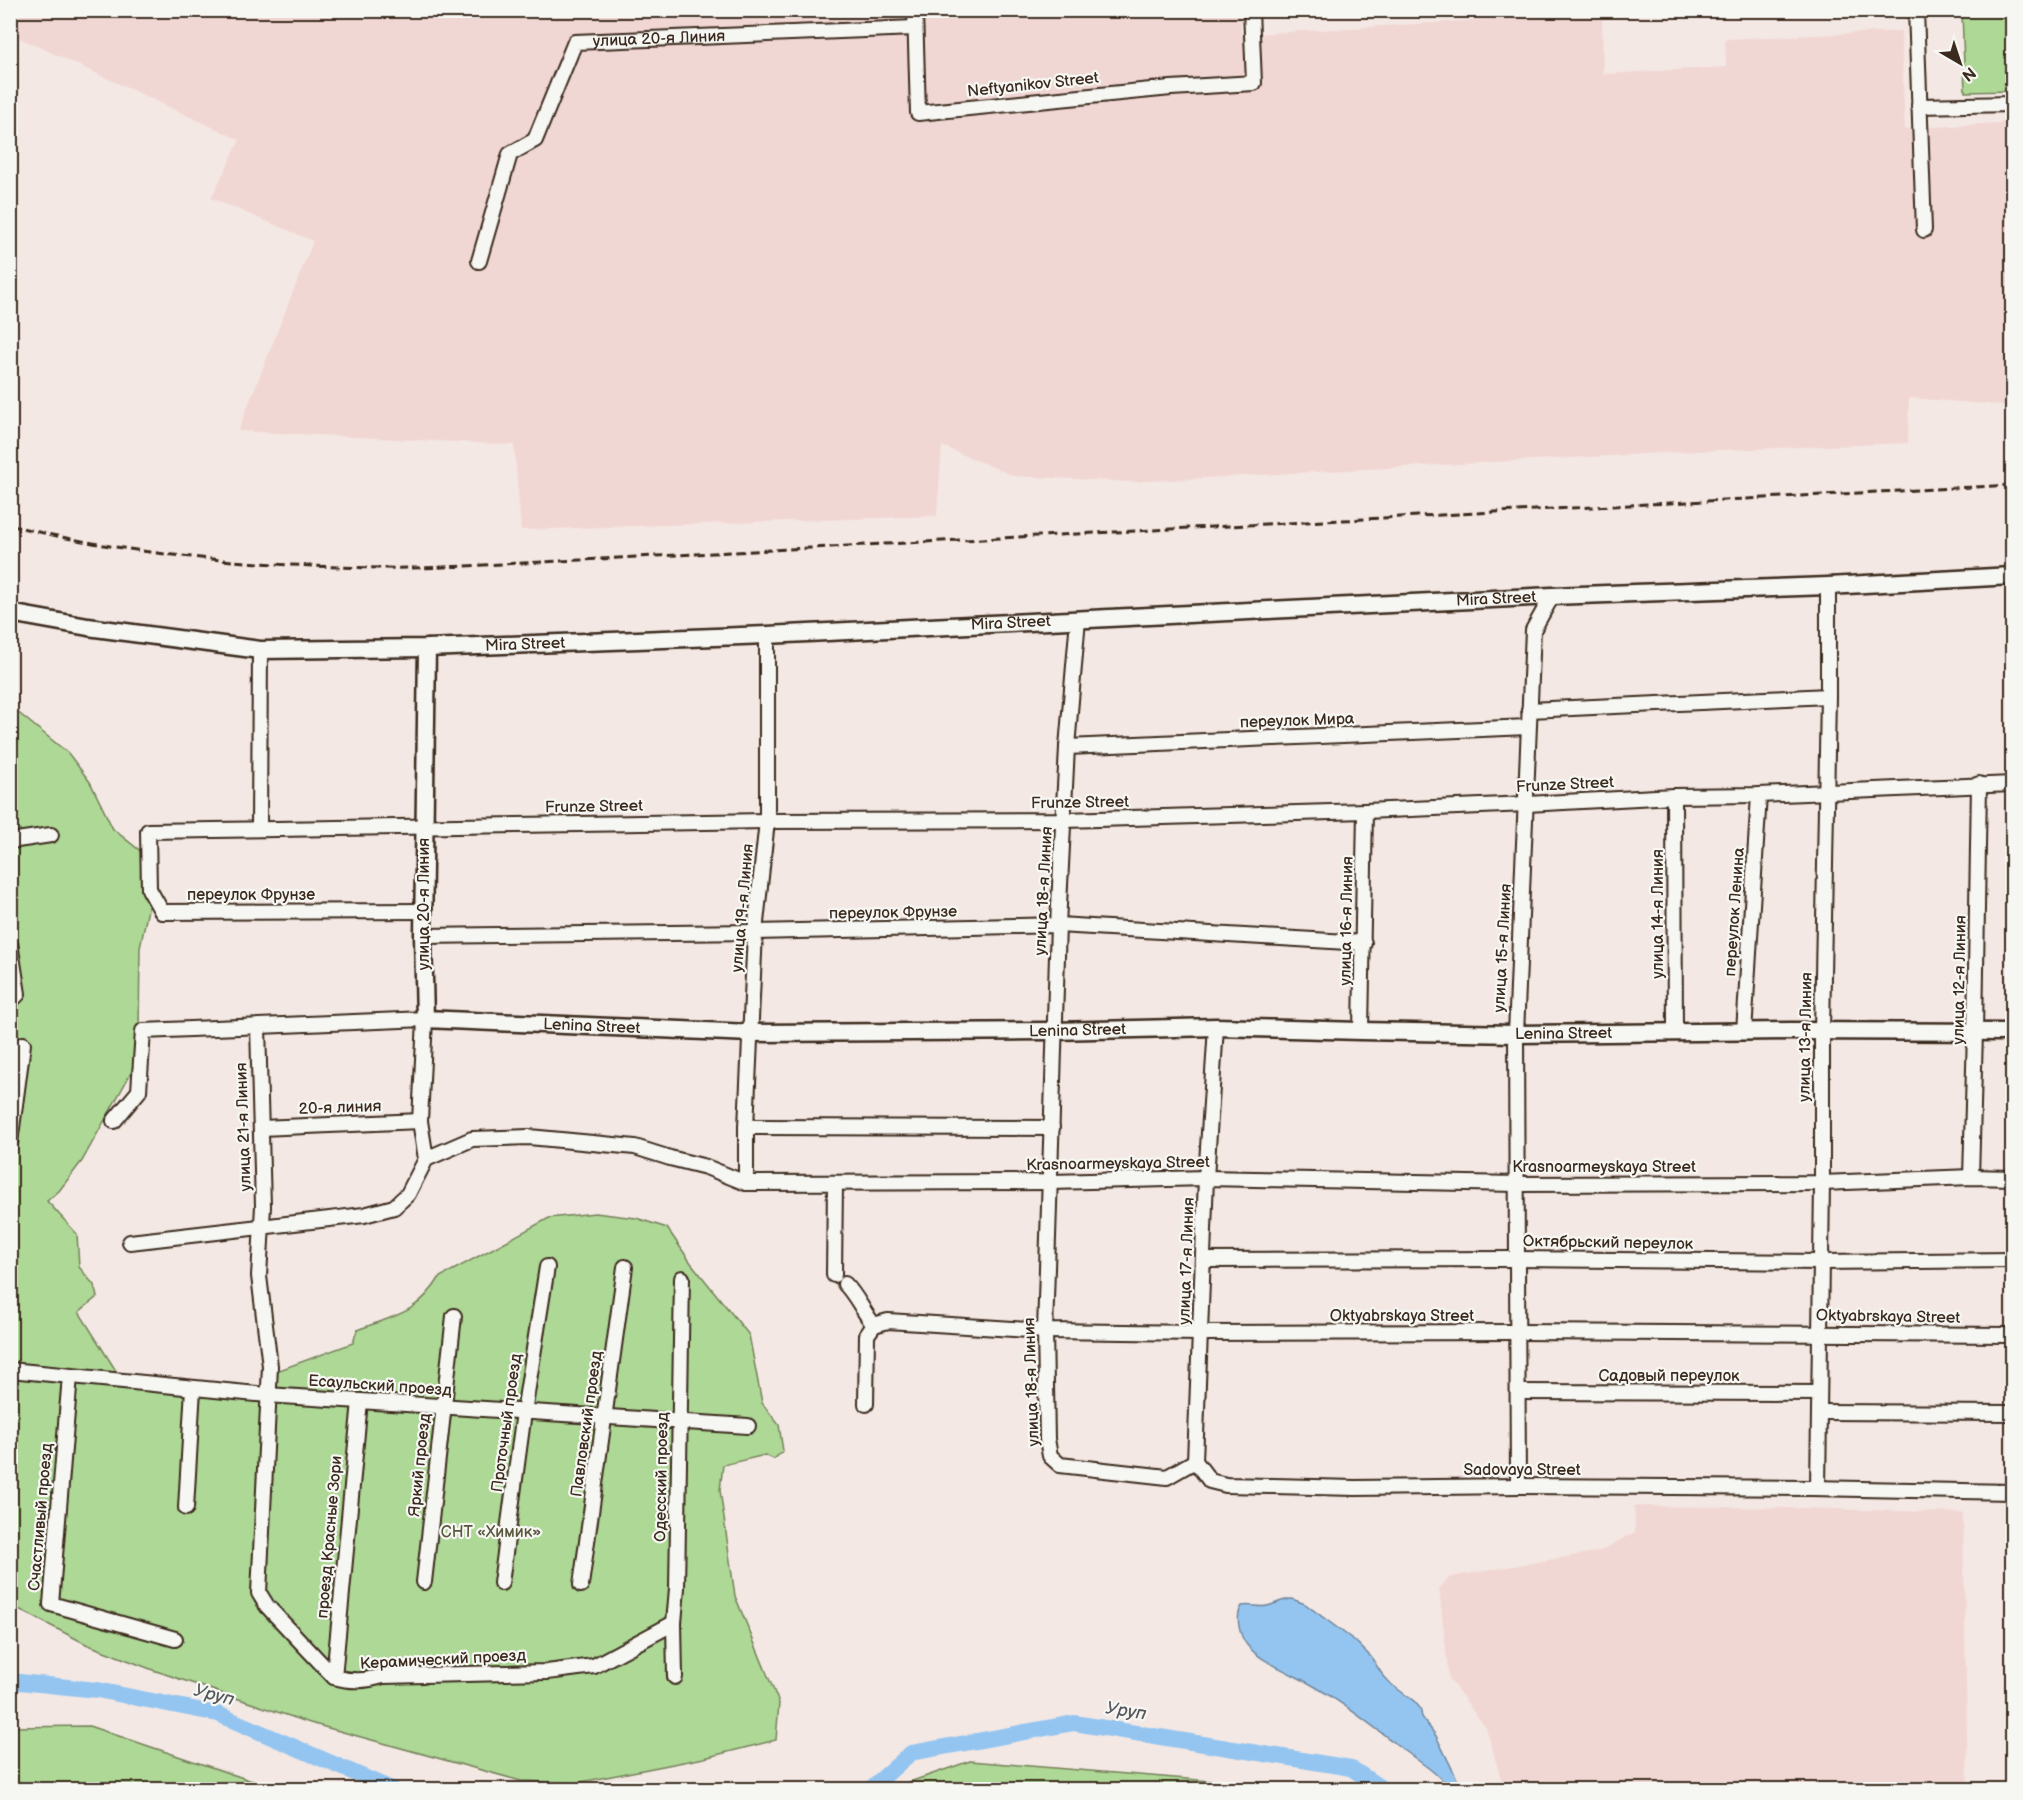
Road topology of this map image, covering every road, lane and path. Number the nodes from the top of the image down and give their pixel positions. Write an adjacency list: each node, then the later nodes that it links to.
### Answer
1 (915, 10): 4 (street, Neftyanikov Street)
2 (1251, 10): 4 (street, Neftyanikov Street)
3 (1916, 10): 6 (street)
4 (915, 28): 8 (street, улица 20-я Линия)
5 (2013, 104): 6 (street)
6 (1919, 106): 7 (street)
7 (1924, 230)
8 (479, 261)
9 (2013, 576): 10 (main road, Mira Street)
10 (1828, 586): 11 (main road, Mira Street); 17 (street, улица 13-я Линия)
11 (1552, 596): 13 (main road, Mira Street); 18 (street, улица 15-я Линия)
12 (10, 613): 16 (main road, Mira Street)
13 (1078, 619): 14 (main road, Mira Street); 20 (street, улица 18-я Линия)
14 (767, 635): 15 (main road, Mira Street); 29 (street, улица 19-я Линия)
15 (427, 648): 16 (main road, Mira Street); 30 (main road, улица 20-я Линия)
16 (260, 650): 31 (street)
17 (1828, 696): 18 (street); 23 (street, улица 13-я Линия)
18 (1529, 710): 19 (street, улица 15-я Линия)
19 (1528, 727): 20 (street, переулок Мира); 26 (street, улица 15-я Линия)
20 (1067, 747): 28 (street, улица 18-я Линия)
21 (1979, 784): 22 (street, Frunze Street); 23 (street, Frunze Street); 49 (street, улица 12-я Линия)
22 (2013, 784)
23 (1827, 791): 25 (street, Frunze Street); 48 (street, улица 13-я Линия)
24 (1674, 795): 25 (street, Frunze Street); 26 (street, Frunze Street); 52 (street, улица 14-я Линия)
25 (1759, 795): 47 (street, переулок Ленина)
26 (1527, 804): 27 (street, Frunze Street); 53 (street, улица 15-я Линия)
27 (1365, 811): 28 (street, Frunze Street); 40 (street, улица 16-я Линия)
28 (1065, 820): 29 (street, Frunze Street); 36 (street, улица 18-я Линия)
29 (767, 821): 30 (street, Frunze Street); 37 (street, улица 19-я Линия)
30 (425, 826): 31 (street, Frunze Street); 35 (main road, улица 20-я Линия)
31 (259, 829): 32 (street, Frunze Street)
32 (148, 831): 35 (street, переулок Фрунзе)
33 (51, 835): 34 (street)
34 (10, 841)
35 (424, 911): 38 (main road, улица 20-я Линия)
36 (1058, 926): 37 (street, переулок Фрунзе); 40 (street, переулок Фрунзе); 45 (street, улица 18-я Линия)
37 (755, 932): 38 (street, переулок Фрунзе); 51 (street, улица 19-я Линия)
38 (423, 936): 42 (main road, улица 20-я Линия)
39 (10, 943): 41 (street)
40 (1364, 943): 46 (street, улица 16-я Линия)
41 (14, 998)
42 (425, 1018): 43 (street, Lenina Street); 51 (main road, Lenina Street); 56 (street, улица 20-я Линия)
43 (258, 1027): 55 (street, Lenina Street); 58 (street, улица 21-я Линия)
44 (1215, 1027): 45 (main road, Lenina Street); 46 (main road, Lenina Street); 63 (street, улица 17-я Линия)
45 (1054, 1031): 51 (main road, Lenina Street); 59 (street, улица 18-я Линия)
46 (1361, 1032): 53 (main road, Lenina Street)
47 (1744, 1032): 48 (main road, Lenina Street); 52 (main road, Lenina Street)
48 (1822, 1032): 49 (main road, Lenina Street); 68 (street, улица 13-я Линия)
49 (1975, 1032): 50 (main road, Lenina Street); 62 (street, улица 12-я Линия)
50 (2013, 1032)
51 (751, 1033): 57 (street, улица 19-я Линия)
52 (1675, 1033): 53 (main road, Lenina Street)
53 (1516, 1034): 69 (street, улица 15-я Линия)
54 (23, 1044): 60 (street)
55 (114, 1121)
56 (420, 1121): 58 (street, 20-я линия); 61 (street, улица 20-я Линия)
57 (746, 1127): 59 (street); 66 (street, улица 19-я Линия)
58 (261, 1128): 70 (street, улица 21-я Линия)
59 (1052, 1128): 65 (street, улица 18-я Линия)
60 (10, 1143)
61 (426, 1159): 66 (street, Krasnoarmeyskaya Street); 70 (street)
62 (1971, 1176): 64 (street, Krasnoarmeyskaya Street); 68 (street, Krasnoarmeyskaya Street)
63 (1206, 1178): 65 (street, Krasnoarmeyskaya Street); 69 (street, Krasnoarmeyskaya Street); 73 (street, улица 17-я Линия)
64 (2013, 1178)
65 (1051, 1182): 67 (street, Krasnoarmeyskaya Street); 81 (street, улица 18-я Линия)
66 (746, 1183): 67 (street, Krasnoarmeyskaya Street)
67 (835, 1183): 80 (street)
68 (1822, 1183): 69 (street, Krasnoarmeyskaya Street); 75 (street, улица 13-я Линия)
69 (1517, 1184): 72 (street, улица 15-я Линия)
70 (262, 1227): 71 (street); 91 (street)
71 (130, 1242)
72 (1517, 1259): 73 (street, Октябрьский переулок); 75 (street, Октябрьский переулок); 82 (street, улица 15-я Линия)
73 (1203, 1260): 83 (street, улица 17-я Линия)
74 (2013, 1260): 75 (street, Октябрьский переулок)
75 (1821, 1262): 84 (street, улица 13-я Линия)
76 (547, 1267): 95 (street, Проточный проезд)
77 (625, 1267): 98 (street, Павловский проезд)
78 (682, 1278): 99 (street, Одесский проезд)
79 (454, 1316): 94 (street, Яркий проезд)
80 (874, 1325): 81 (street, Oktyabrskaya Street); 93 (street)
81 (1045, 1331): 83 (street, Oktyabrskaya Street); 101 (street, улица 18-я Линия)
82 (1518, 1332): 83 (street, Oktyabrskaya Street); 84 (street, Oktyabrskaya Street); 89 (street, улица 15-я Линия)
83 (1201, 1333): 101 (street, улица 17-я Линия)
84 (1820, 1333): 85 (street, Oktyabrskaya Street); 90 (street, улица 13-я Линия)
85 (2013, 1335)
86 (10, 1370): 87 (street, Есаульский проезд)
87 (70, 1376): 88 (street, Есаульский проезд); 110 (street, Счастливый проезд)
88 (193, 1388): 91 (street, Есаульский проезд); 105 (street)
89 (1518, 1392): 90 (street, Садовый переулок); 102 (street, улица 15-я Линия)
90 (1819, 1393): 96 (street, улица 13-я Линия)
91 (267, 1395): 92 (street, Есаульский проезд); 111 (street)
92 (360, 1401): 94 (street, Есаульский проезд); 111 (street, проезд Красные Зори)
93 (866, 1404)
94 (442, 1407): 95 (street, Есаульский проезд); 106 (street, Яркий проезд)
95 (524, 1412): 98 (street, Есаульский проезд); 107 (street, Проточный проезд)
96 (1819, 1412): 97 (street); 103 (street, улица 13-я Линия)
97 (2013, 1413)
98 (606, 1416): 99 (street, Есаульский проезд); 108 (street, Павловский проезд)
99 (679, 1422): 100 (street, Есаульский проезд); 109 (street, Одесский проезд)
100 (748, 1426)
101 (1196, 1461): 102 (street, Sadovaya Street)
102 (1518, 1486): 103 (street, Sadovaya Street)
103 (1818, 1488): 104 (street, Sadovaya Street)
104 (2013, 1492)
105 (186, 1508)
106 (424, 1582)
107 (501, 1583)
108 (581, 1585)
109 (674, 1623): 111 (street, Керамический проезд); 112 (street, Одесский проезд)
110 (175, 1639)
111 (334, 1677)
112 (675, 1677)

